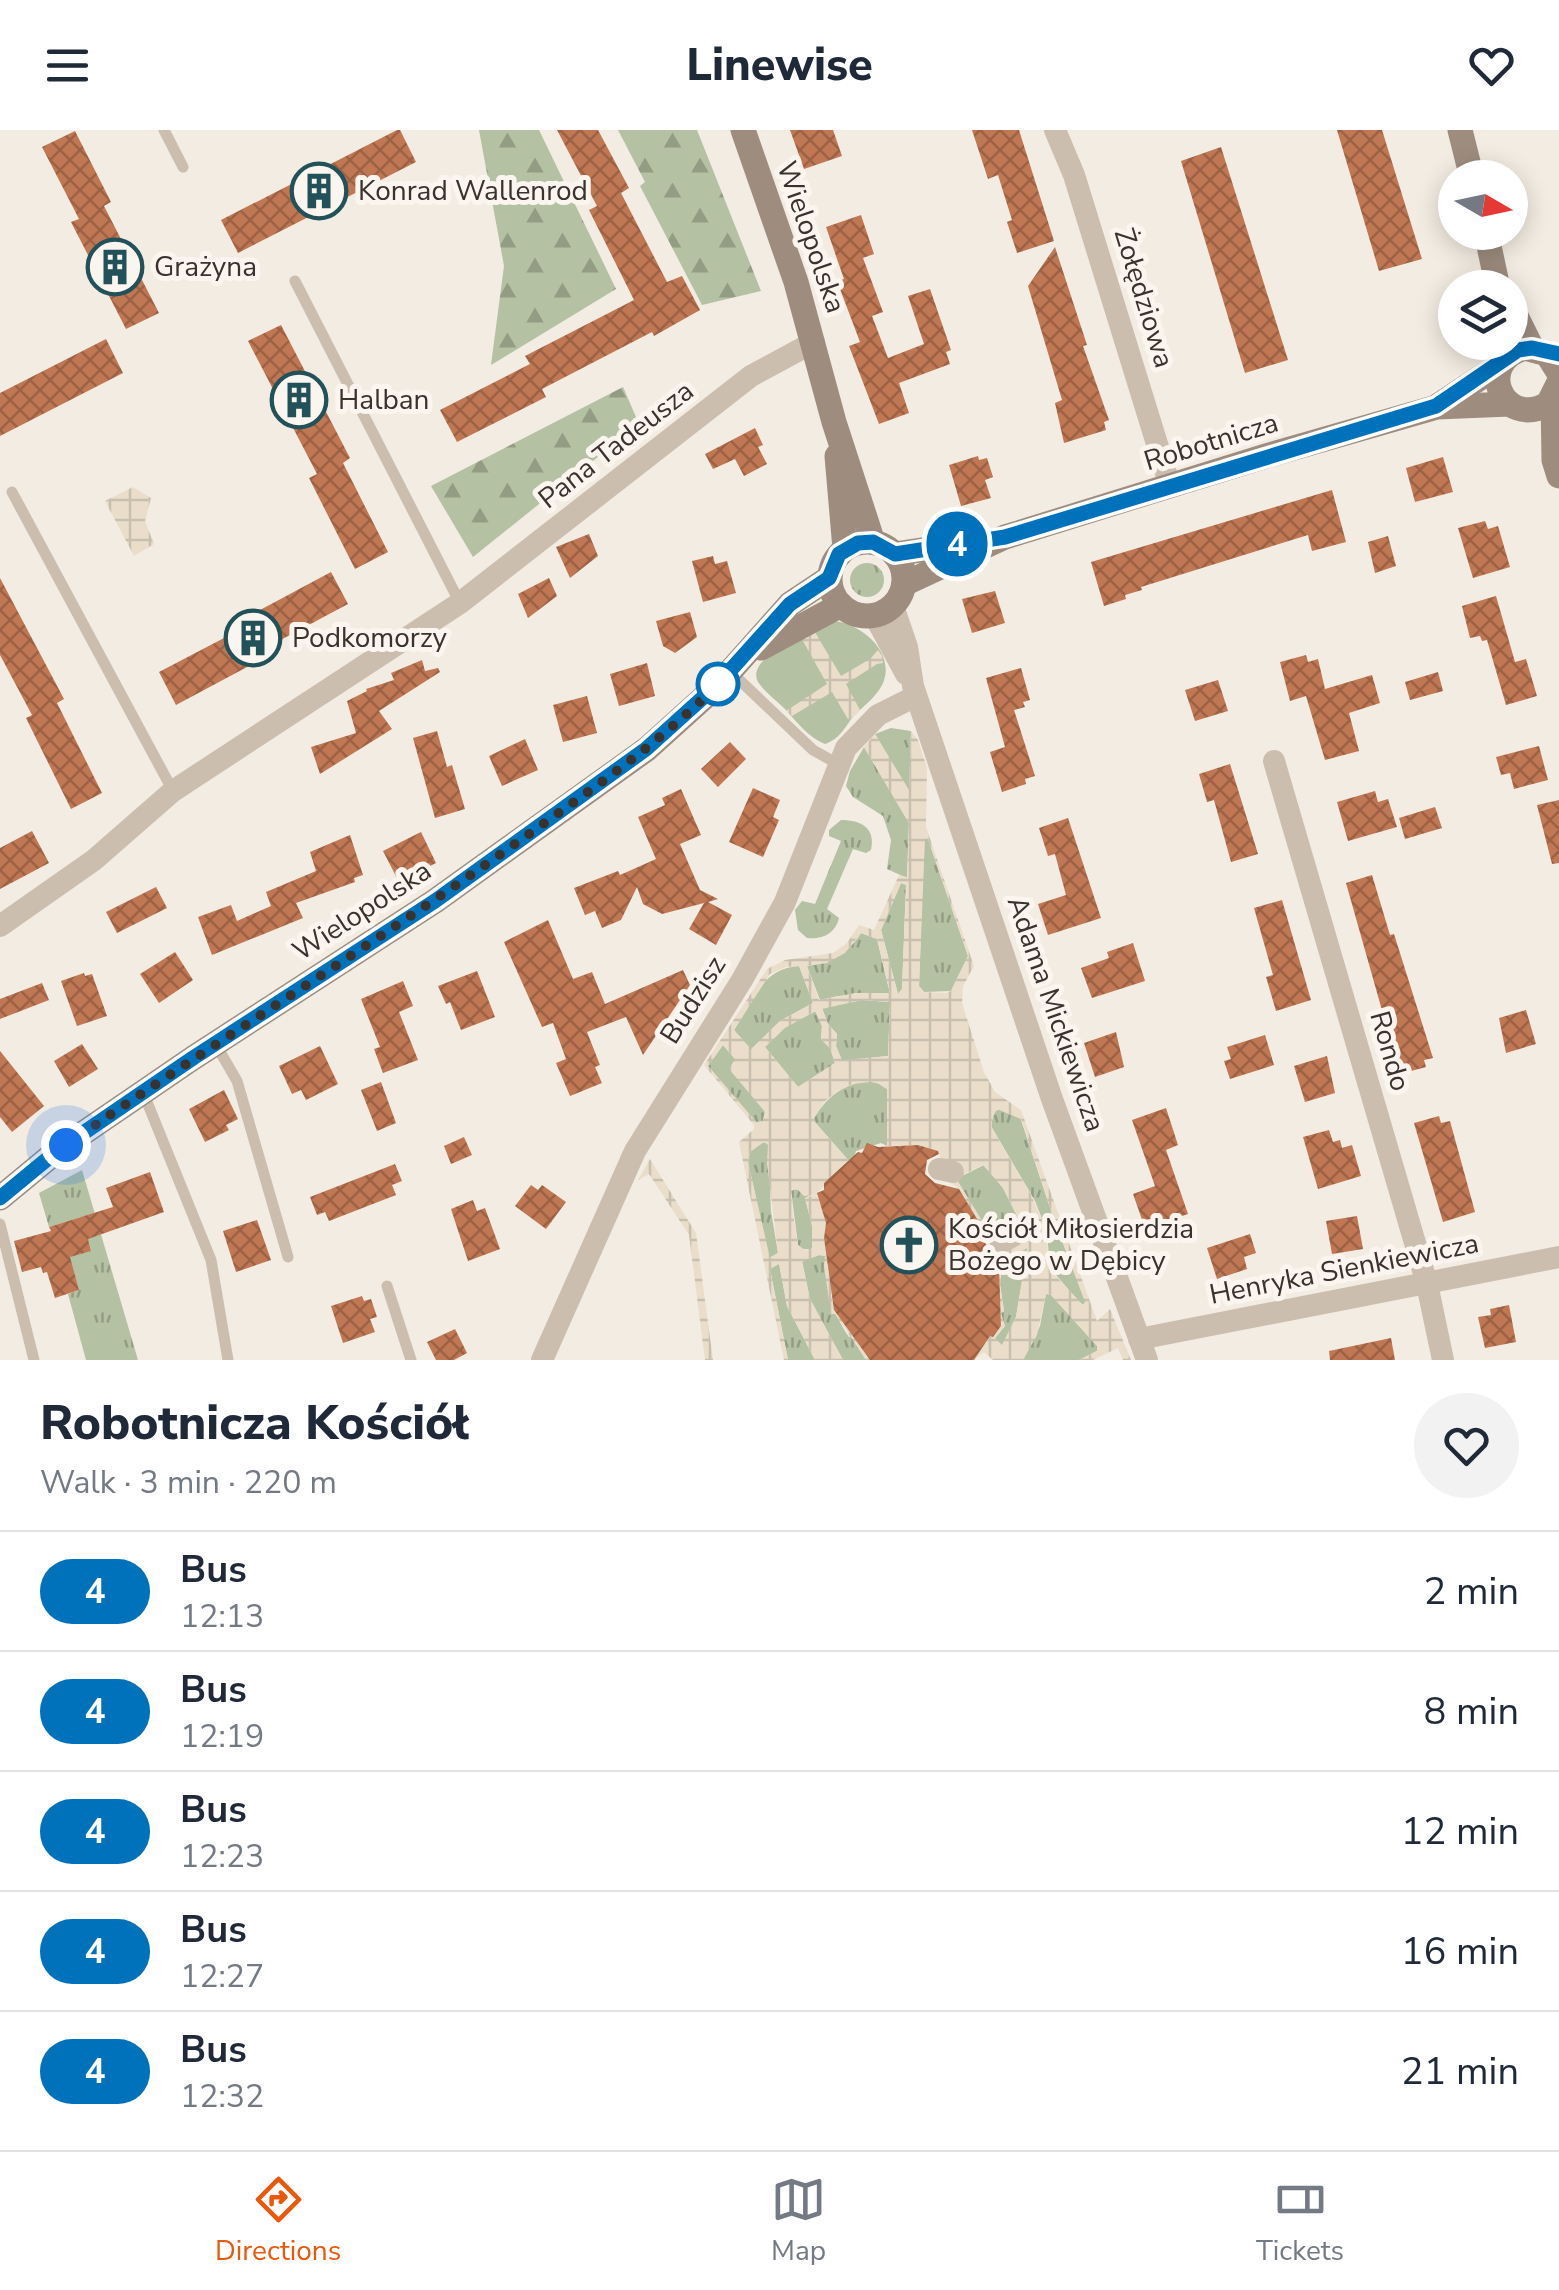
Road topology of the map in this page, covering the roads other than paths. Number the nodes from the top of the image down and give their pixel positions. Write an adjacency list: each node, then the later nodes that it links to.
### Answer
1 (164, 130): 6 (lane)
2 (743, 130): 9 (street, Wielopolska)
3 (1055, 130): 18 (street, Żołędziowa)
4 (1460, 130): 5 (street)
5 (1468, 160)
6 (183, 168)
7 (295, 282): 25 (lane)
8 (1528, 333): 13 (street)
9 (814, 342): 16 (street, Wielopolska); 25 (street, Pana Tadeusza)
10 (1528, 357): 13 (street)
11 (1497, 360): 14 (street, Robotnicza)
12 (1503, 360): 15 (street)
13 (1553, 374): 15 (street); 17 (street)
14 (1436, 406): 15 (street, Robotnicza); 18 (street, Robotnicza)
15 (1513, 406): 17 (street)
16 (834, 422): 21 (street, Wielopolska); 22 (street, Wielopolska)
17 (1557, 468)
18 (1170, 486): 20 (street, Robotnicza)
19 (12, 492): 31 (lane)
20 (1005, 537): 21 (street, Robotnicza); 24 (street, Robotnicza)
21 (884, 548): 22 (street); 24 (street)
22 (845, 549): 23 (street)
23 (829, 578): 26 (street); 27 (street, Wielopolska)
24 (890, 602): 26 (street); 28 (street, Adama Mickiewicza)
25 (460, 603): 31 (street, Pana Tadeusza)
26 (841, 605): 27 (street, Wielopolska)
27 (737, 665): 30 (lane); 33 (street, Wielopolska)
28 (915, 691): 30 (street, Budzisz); 41 (street, Adama Mickiewicza)
29 (1274, 760): 39 (street, Rondo)
30 (838, 764): 45 (street, Budzisz)
31 (174, 792): 32 (street, Pana Tadeusza)
32 (0, 926)
33 (215, 1043): 34 (street, Wielopolska); 38 (lane)
34 (143, 1092): 35 (street, Wielopolska); 43 (lane)
35 (0, 1198)
36 (0, 1224): 42 (lane)
37 (1559, 1257): 39 (street, Henryka Sienkiewicza)
38 (288, 1258)
39 (1426, 1284): 41 (street, Henryka Sienkiewicza); 46 (street, Rondo)
40 (387, 1286): 44 (lane)
41 (1143, 1350)
42 (34, 1360)
43 (228, 1360)
44 (411, 1360)
45 (542, 1360)
46 (1443, 1360)

